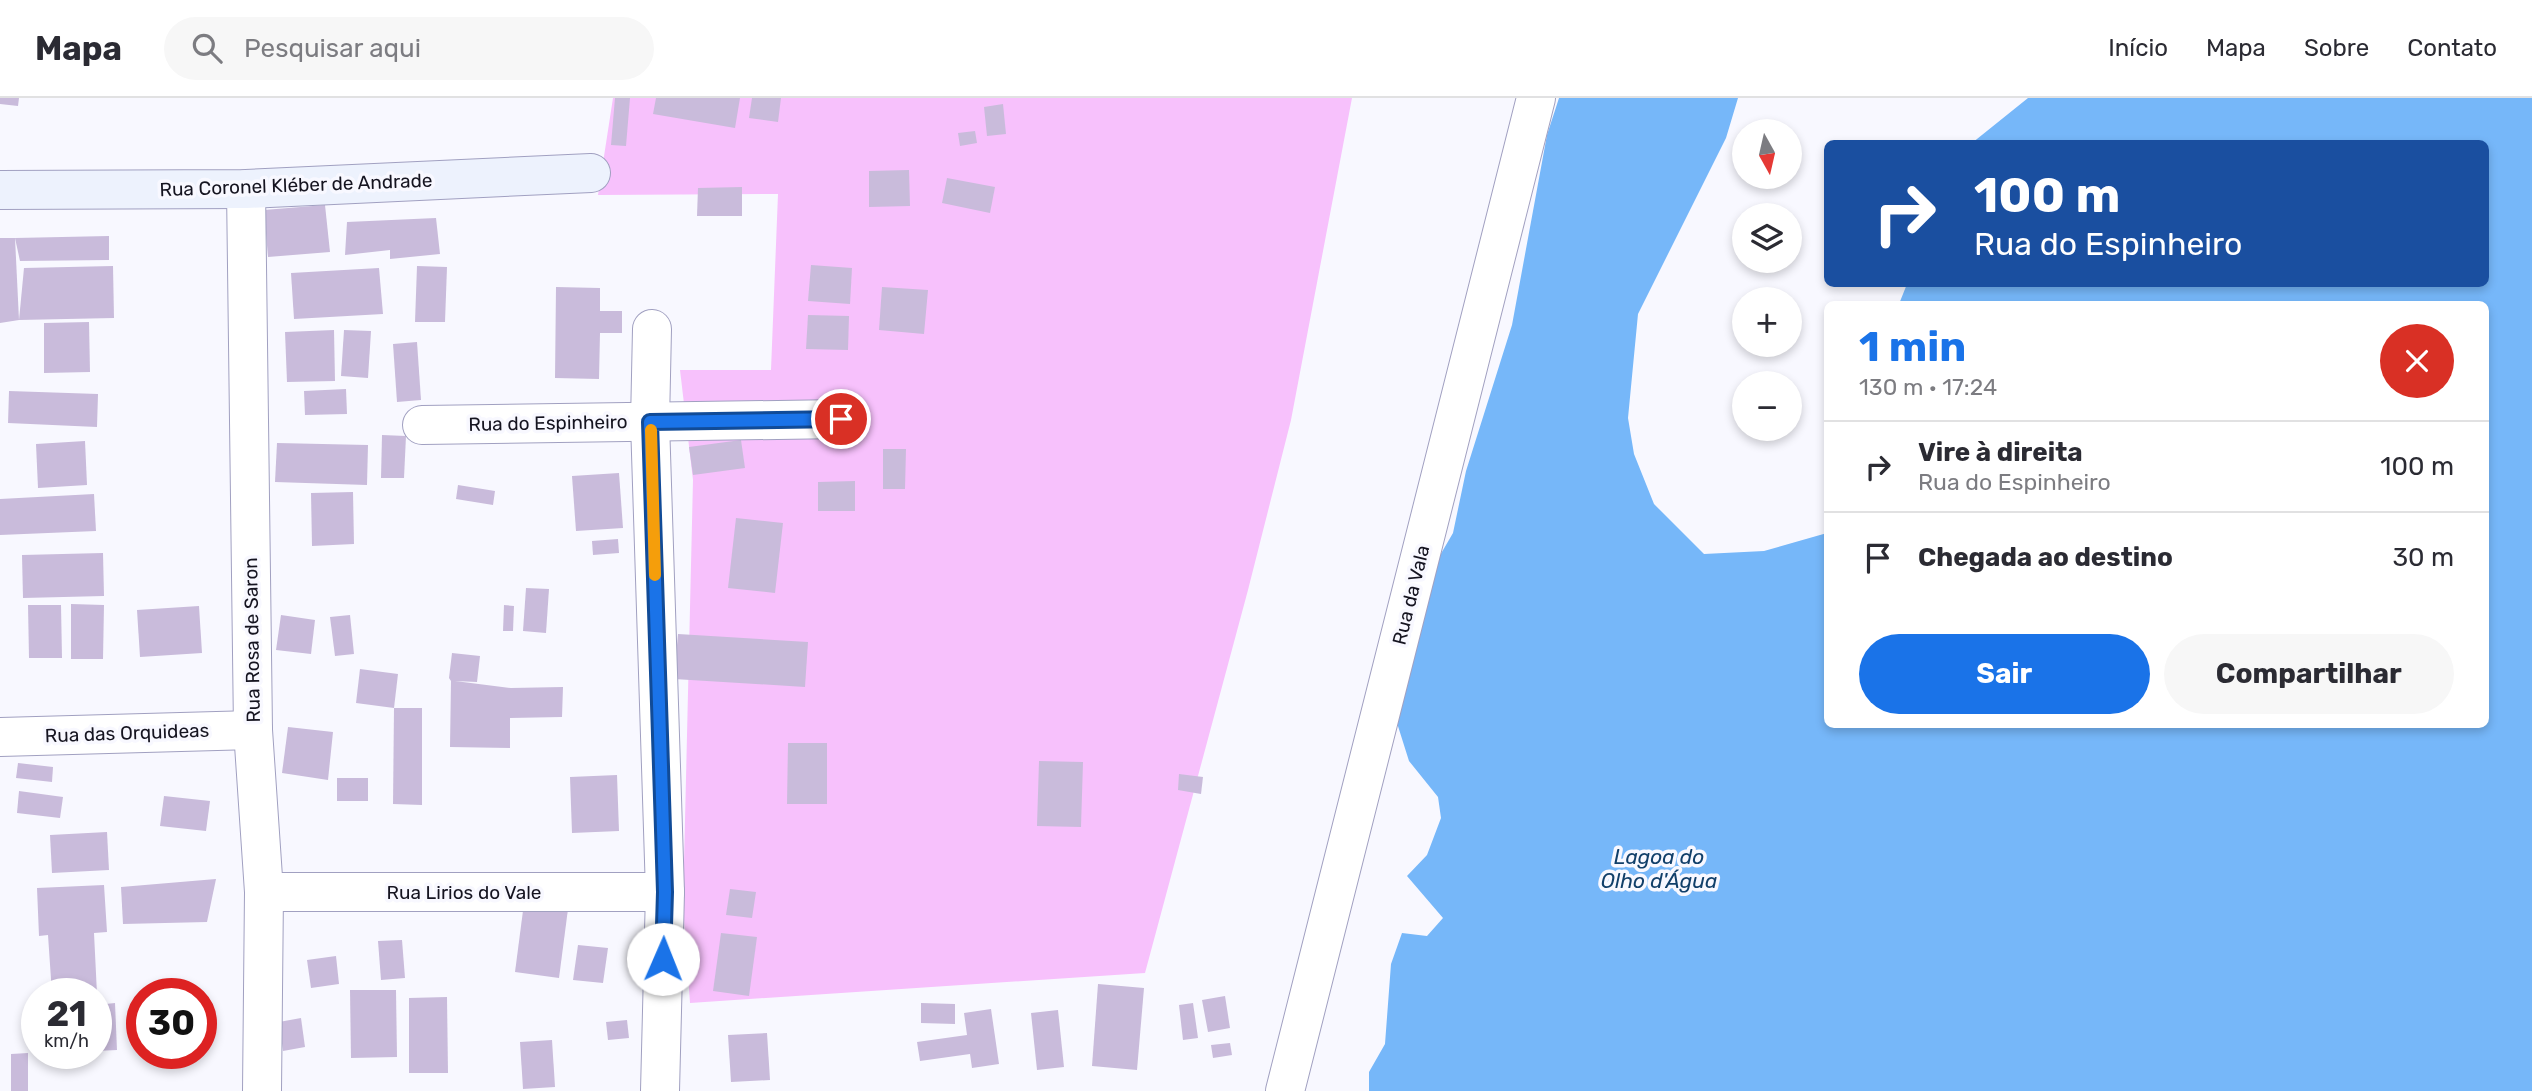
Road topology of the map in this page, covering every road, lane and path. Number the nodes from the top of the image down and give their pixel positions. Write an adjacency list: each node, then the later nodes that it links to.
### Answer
1 (1536, 98): 15 (street, Rua da Vala)
2 (591, 173): 3 (main road, Rua Coronel Kléber de Andrade)
3 (247, 189): 4 (main road, Rua Coronel Kléber de Andrade); 9 (street, Rua Rosa de Saron)
4 (0, 190)
5 (652, 329): 7 (street)
6 (841, 419): 7 (street, Rua do Espinheiro)
7 (650, 422): 8 (street, Rua do Espinheiro); 12 (street)
8 (422, 425)
9 (253, 730): 10 (street, Rua das Orquideas); 11 (street, Rua Rosa de Saron)
10 (0, 737)
11 (264, 892): 12 (street, Rua Lirios do Vale); 13 (street, Rua Rosa de Saron)
12 (665, 892): 14 (street)
13 (262, 1091)
14 (660, 1091)
15 (1285, 1091)

